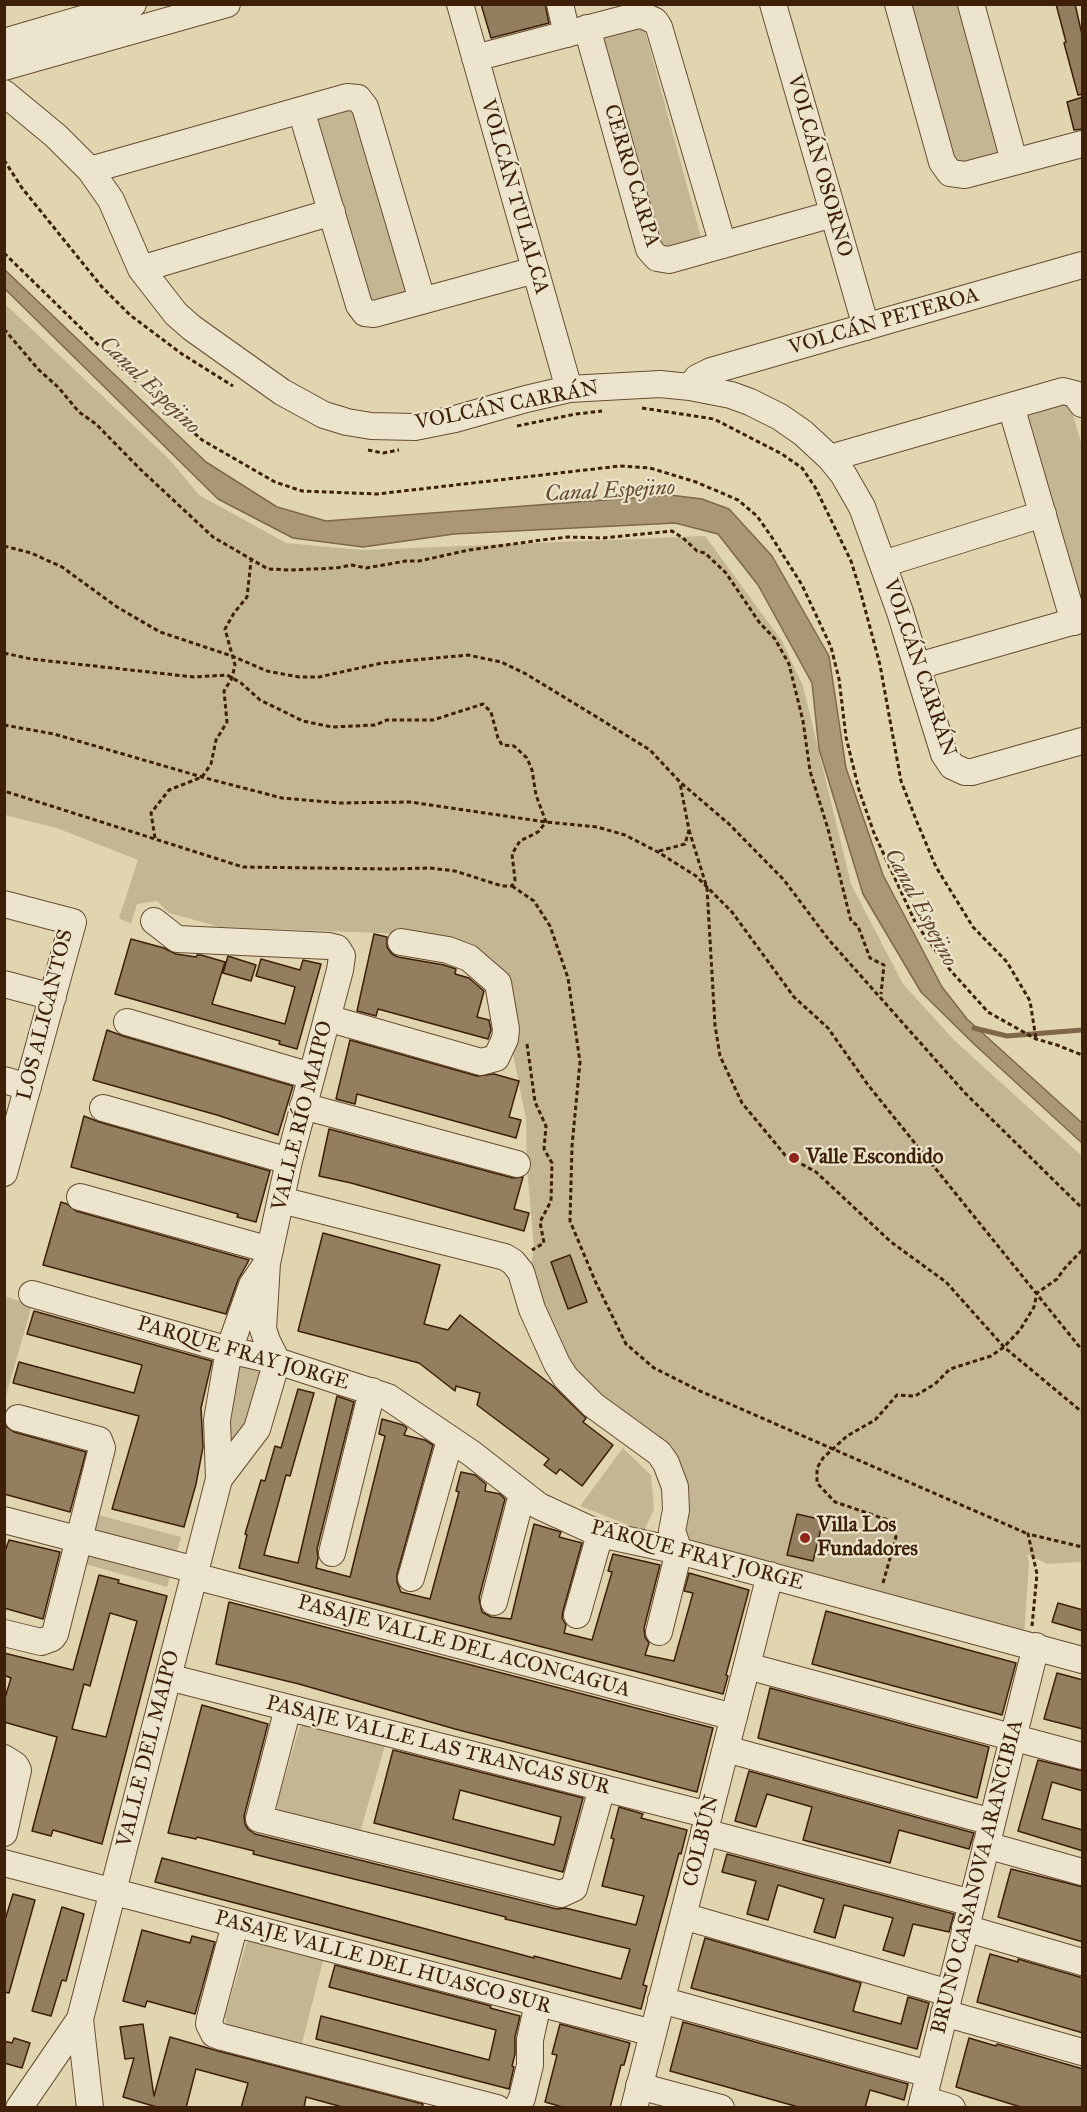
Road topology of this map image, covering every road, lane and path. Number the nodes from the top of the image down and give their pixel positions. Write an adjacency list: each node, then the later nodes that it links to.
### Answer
1 (133, 4): 10 (street)
2 (227, 4): 8 (street)
3 (460, 4): 11 (street, VOLCÁN TULALCA)
4 (560, 4): 9 (street, CERRO CARPA)
5 (773, 4): 20 (street, VOLCÁN OSORNO)
6 (898, 4): 17 (street)
7 (970, 4): 17 (street)
8 (148, 15): 12 (street)
9 (577, 31): 11 (street); 21 (street, CERRO CARPA); 21 (street)
10 (4, 42)
11 (475, 58): 25 (street, VOLCÁN TULALCA)
12 (4, 67)
13 (4, 93): 18 (street, VOLCÁN CARRÁN)
14 (302, 110): 18 (street); 19 (street); 26 (street)
15 (1083, 144): 17 (street)
16 (4, 160): 31 (path)
17 (1014, 161)
18 (90, 170): 24 (street, VOLCÁN CARRÁN)
19 (332, 212): 24 (street); 26 (street)
20 (833, 214): 21 (street, CERRO CARPA); 27 (street, VOLCÁN OSORNO)
21 (723, 245)
22 (4, 253): 69 (path)
23 (1083, 265): 27 (street, VOLCÁN PETEROA)
24 (141, 269): 30 (street, VOLCÁN CARRÁN)
25 (535, 270): 26 (street); 30 (street, VOLCÁN TULALCA)
26 (422, 300)
27 (866, 327): 29 (street, VOLCÁN PETEROA)
28 (4, 329): 42 (path)
29 (690, 387): 30 (street, VOLCÁN CARRÁN); 39 (street, VOLCÁN CARRÁN)
30 (569, 389)
31 (240, 391)
32 (1083, 404): 33 (street)
33 (1011, 406): 39 (street); 40 (street)
34 (634, 407): 69 (path)
35 (611, 410): 36 (path)
36 (510, 428)
37 (363, 448): 38 (path)
38 (405, 449)
39 (830, 458): 43 (street, VOLCÁN CARRÁN)
40 (1043, 514): 43 (street); 44 (street)
41 (4, 546): 46 (path)
42 (251, 561): 46 (path); 64 (path)
43 (883, 564): 47 (street, VOLCÁN CARRÁN)
44 (1078, 620): 47 (street)
45 (4, 653): 48 (path)
46 (232, 656): 48 (path); 52 (path)
47 (918, 666): 50 (street, VOLCÁN CARRÁN)
48 (232, 678): 51 (path); 54 (path)
49 (4, 725): 51 (path)
50 (1083, 741)
51 (202, 777): 54 (path); 56 (path)
52 (680, 782): 55 (path); 64 (path)
53 (4, 791): 56 (path)
54 (546, 822): 57 (path); 58 (path)
55 (689, 830): 57 (path); 59 (path)
56 (155, 838): 58 (path)
57 (658, 852): 59 (path)
58 (512, 886): 94 (path)
59 (707, 888): 84 (path); 86 (path)
60 (4, 904): 65 (street, LOS ALICANTOS)
61 (154, 921): 66 (street, VALLE RÍO MAIPO)
62 (401, 942): 66 (street)
63 (4, 984): 65 (street)
64 (880, 996): 80 (path)
65 (53, 997): 72 (street, LOS ALICANTOS)
66 (327, 1018): 71 (street, VALLE RÍO MAIPO)
67 (127, 1022): 71 (street)
68 (526, 1036): 83 (path)
69 (1036, 1039): 70 (path)
70 (1083, 1055)
71 (311, 1076): 73 (street, VALLE RÍO MAIPO)
72 (16, 1084): 77 (street, LOS ALICANTOS)
73 (303, 1106): 75 (street, VALLE RÍO MAIPO); 76 (street)
74 (103, 1108): 75 (street)
75 (289, 1161): 79 (street, VALLE RÍO MAIPO)
76 (517, 1164)
77 (4, 1173)
78 (80, 1197): 82 (street)
79 (281, 1200): 82 (street, VALLE RÍO MAIPO); 83 (street)
80 (1083, 1208)
81 (1083, 1250): 84 (path)
82 (269, 1256): 87 (street, VALLE RÍO MAIPO); 89 (street, VALLE RÍO MAIPO)
83 (513, 1262): 102 (street)
84 (1037, 1293): 86 (path); 88 (path)
85 (32, 1294): 87 (street, PARQUE FRAY JORGE)
86 (1004, 1347): 91 (path); 94 (path)
87 (229, 1350): 89 (street, PARQUE FRAY JORGE); 95 (street, VALLE DEL MAIPO)
88 (1083, 1350)
89 (277, 1361): 90 (street, PARQUE FRAY JORGE); 95 (street, VALLE DEL MAIPO)
90 (372, 1391): 93 (street, PARQUE FRAY JORGE); 103 (street)
91 (1083, 1412)
92 (18, 1418): 100 (street)
93 (450, 1440): 96 (street, PARQUE FRAY JORGE); 106 (street)
94 (833, 1450): 99 (path); 108 (path)
95 (219, 1479): 104 (street, VALLE DEL MAIPO)
96 (522, 1494): 98 (street, PARQUE FRAY JORGE); 107 (street)
97 (4, 1520): 100 (street, PASAJE VALLE DEL ACONCAGUA)
98 (600, 1534): 102 (street, PARQUE FRAY JORGE); 109 (street)
99 (1028, 1534): 101 (path); 112 (path)
100 (79, 1539): 104 (street, PASAJE VALLE DEL ACONCAGUA); 111 (street)
101 (1083, 1547)
102 (679, 1551): 105 (street, PARQUE FRAY JORGE); 110 (street)
103 (332, 1553)
104 (195, 1573): 115 (street, VALLE DEL MAIPO); 117 (street, PASAJE VALLE DEL ACONCAGUA)
105 (771, 1575): 108 (street, PARQUE FRAY JORGE); 114 (street, COLBÚN)
106 (411, 1578)
107 (494, 1602)
108 (877, 1604): 112 (street, PARQUE FRAY JORGE)
109 (577, 1615)
110 (659, 1632)
111 (4, 1633)
112 (1033, 1645): 113 (street, PARQUE FRAY JORGE); 118 (street, BRUNO CASANOVA ARANCIBIA)
113 (1083, 1659)
114 (747, 1666): 117 (street, COLBÚN); 118 (street)
115 (168, 1677): 116 (street, PASAJE VALLE LAS TRANCAS SUR); 128 (street, VALLE DEL MAIPO)
116 (288, 1708): 122 (street, PASAJE VALLE LAS TRANCAS SUR); 122 (street)
117 (734, 1717): 119 (street, COLBÚN)
118 (1013, 1737): 120 (street); 125 (street, BRUNO CASANOVA ARANCIBIA)
119 (726, 1749): 123 (street, COLBÚN); 125 (street)
120 (1083, 1756)
121 (4, 1758): 124 (street)
122 (602, 1788): 123 (street, PASAJE VALLE LAS TRANCAS SUR)
123 (706, 1824): 129 (street, PASAJE VALLE LAS TRANCAS SUR); 130 (street, COLBÚN)
124 (4, 1833)
125 (989, 1833): 127 (street); 129 (street, BRUNO CASANOVA ARANCIBIA)
126 (4, 1863): 128 (street, PASAJE VALLE DEL HUASCO SUR)
127 (1083, 1872)
128 (112, 1892): 131 (street, PASAJE VALLE DEL HUASCO SUR); 137 (street, VALLE DEL MAIPO)
129 (972, 1903): 132 (street, BRUNO CASANOVA ARANCIBIA)
130 (683, 1916): 134 (street, COLBÚN); 136 (street)
131 (235, 1924): 135 (street, PASAJE VALLE DEL HUASCO SUR); 145 (street)
132 (965, 1928): 133 (street); 136 (street, BRUNO CASANOVA ARANCIBIA)
133 (1083, 1962)
134 (661, 2000): 138 (street, COLBÚN); 140 (street)
135 (538, 2003): 138 (street, PASAJE VALLE DEL HUASCO SUR); 146 (street)
136 (947, 2003): 139 (street); 140 (street, BRUNO CASANOVA ARANCIBIA)
137 (80, 2019): 143 (street, VALLE DEL MAIPO); 144 (street, VALLE DEL MAIPO)
138 (653, 2033): 141 (street, COLBÚN)
139 (1083, 2052)
140 (929, 2074): 142 (street, BRUNO CASANOVA ARANCIBIA)
141 (636, 2097): 147 (street)
142 (922, 2103): 148 (street)
143 (19, 2108)
144 (90, 2108)
145 (497, 2108)
146 (517, 2108)
147 (721, 2108)
148 (952, 2108)

